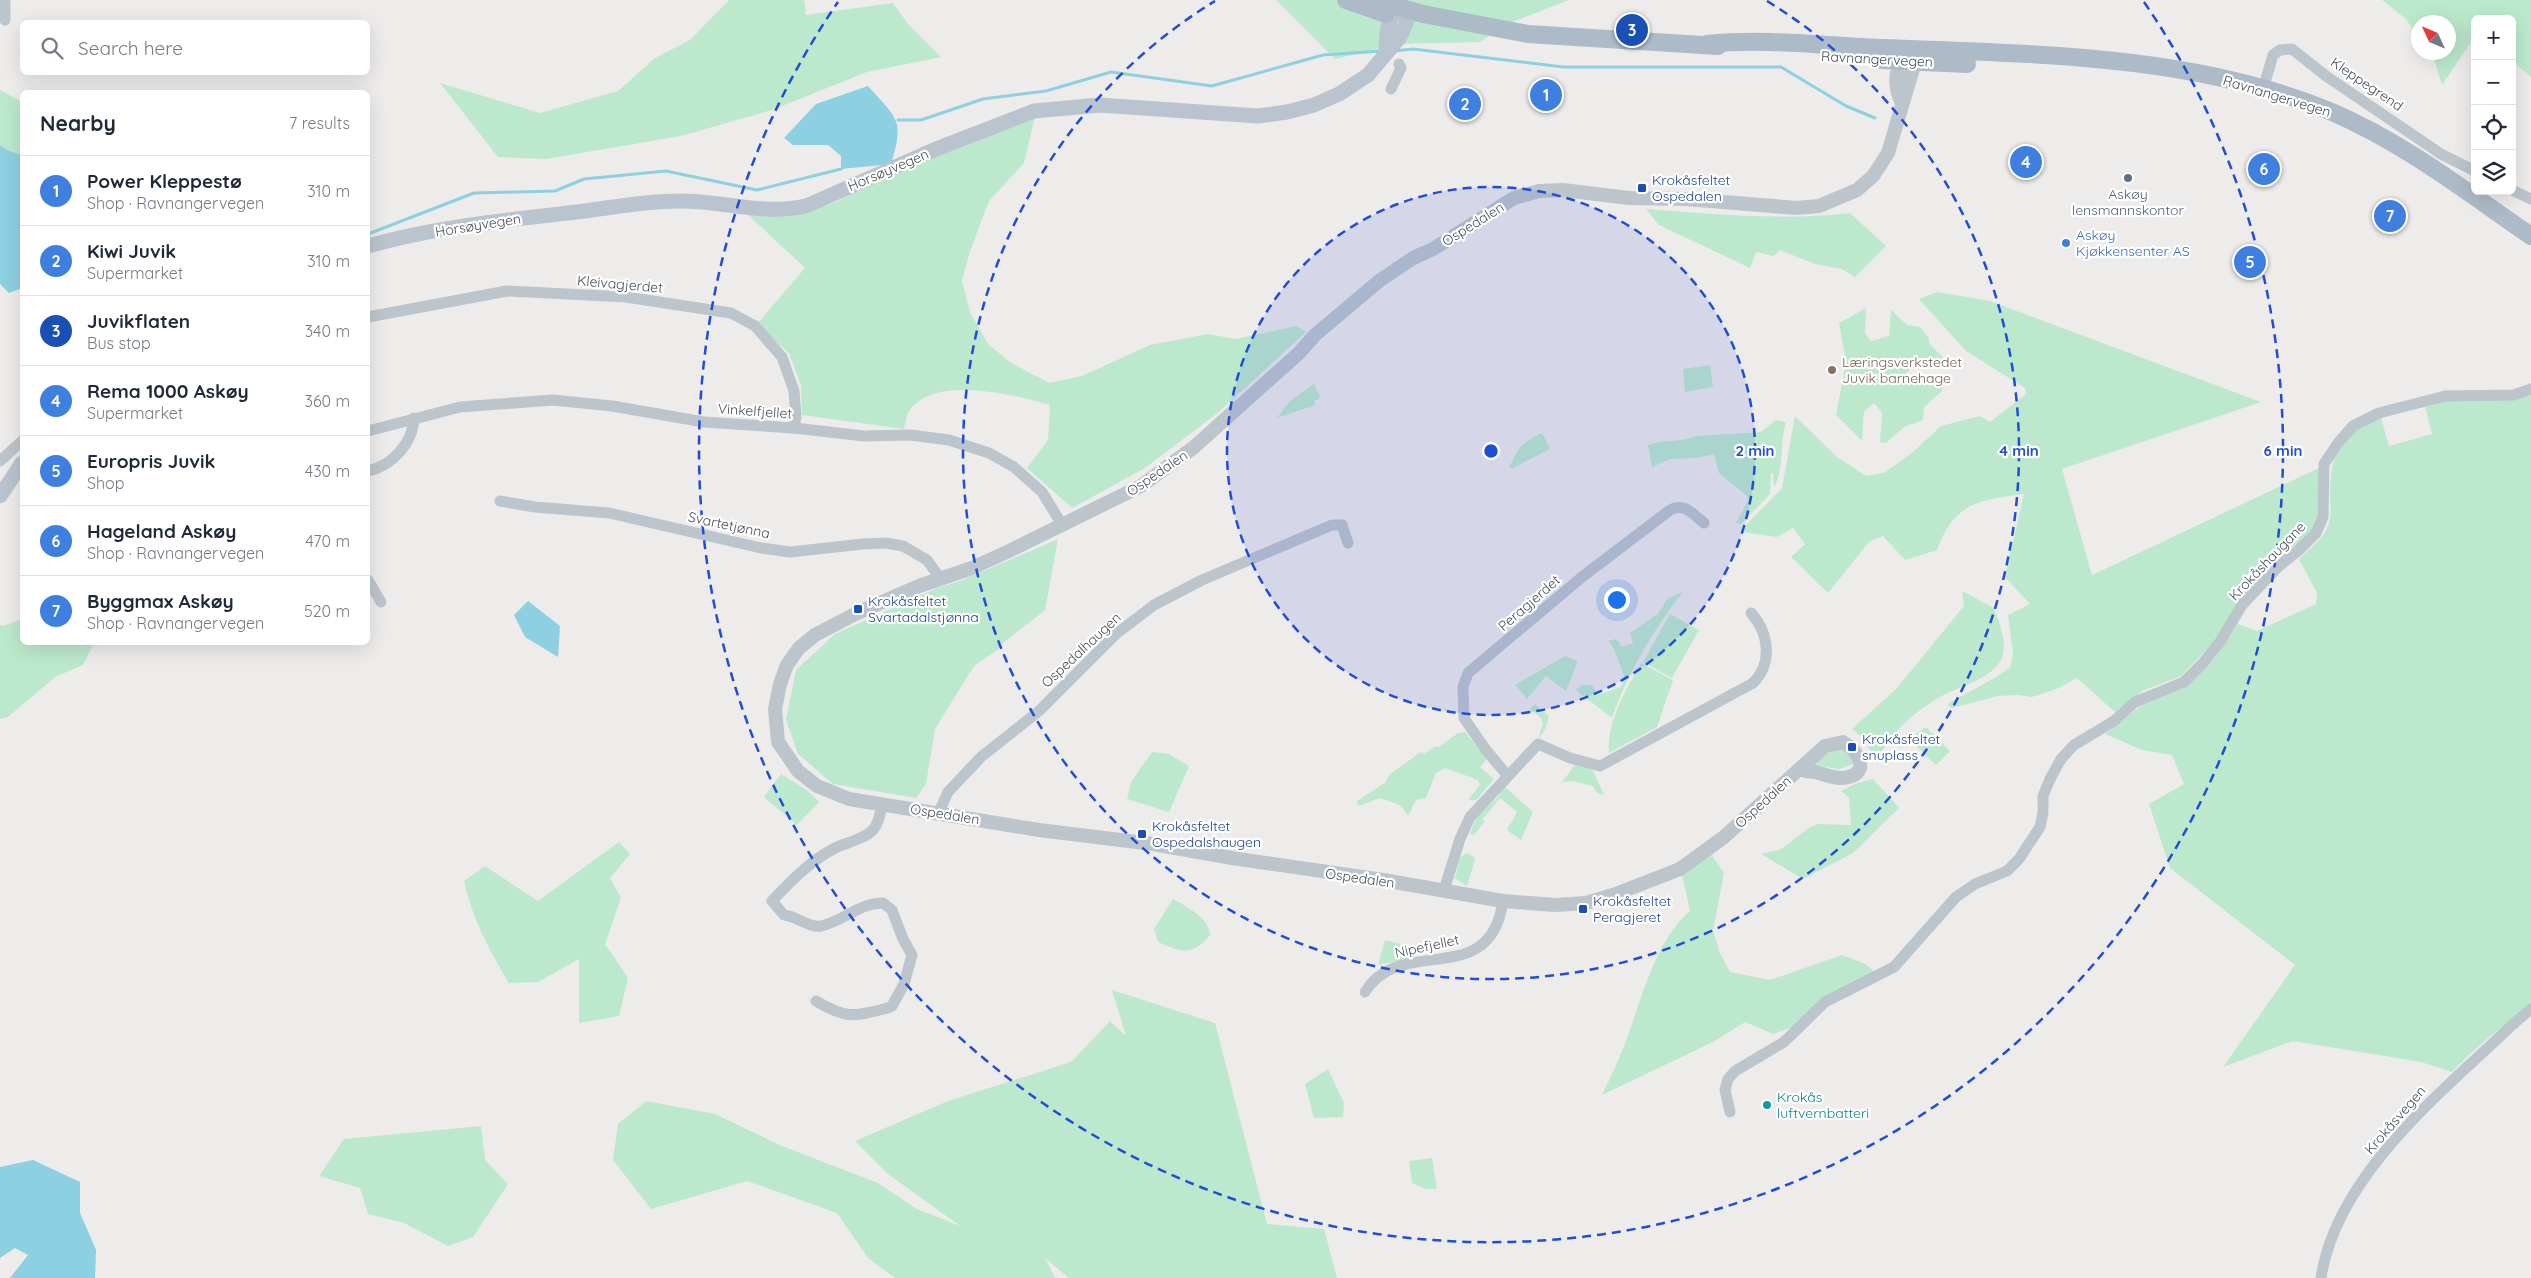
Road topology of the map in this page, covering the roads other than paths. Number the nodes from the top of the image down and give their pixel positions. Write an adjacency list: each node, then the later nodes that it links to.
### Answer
1 (5, 0): 5 (street)
2 (1346, 0): 4 (main road, Ravnangervegen)
3 (1373, 0): 4 (main road, Ravnangervegen)
4 (1400, 15): 6 (main road, Ravnangervegen); 14 (main road, Horsøyvegen)
5 (5, 20)
6 (1907, 57): 9 (main road, Ravnangervegen); 27 (street, Ospedalen)
7 (1399, 64): 8 (street)
8 (1391, 89)
9 (2263, 89): 10 (street, Kleppegrend); 13 (main road, Ravnangervegen)
10 (2471, 169)
11 (2516, 192): 12 (street)
12 (2531, 199)
13 (2531, 236)
14 (370, 246)
15 (370, 317): 18 (street, Kleivagjerdet)
16 (2531, 389): 42 (street, Krokåshaugane)
17 (414, 418): 18 (street, Vinkelfjellet); 19 (street, Vinkelfjellet); 23 (street)
18 (794, 428): 27 (street, Vinkelfjellet)
19 (370, 430)
20 (20, 443): 21 (street)
21 (0, 461)
22 (20, 465): 24 (main road)
23 (370, 470)
24 (0, 496)
25 (500, 501): 29 (street, Svartetjønna)
26 (1704, 523): 34 (street, Peragjerdet)
27 (1063, 526): 29 (street, Ospedalen)
28 (1348, 543): 36 (street, Ospedalhaugen)
29 (940, 578): 35 (street, Ospedalen)
30 (370, 583): 31 (street)
31 (381, 602)
32 (1752, 613): 34 (street)
33 (1800, 769): 38 (street, Ospedalen)
34 (1507, 775): 37 (street)
35 (882, 805): 36 (street, Ospedalen); 40 (street)
36 (938, 814): 37 (street, Ospedalen)
37 (1444, 890): 38 (street, Ospedalen)
38 (1503, 901): 39 (street, Nipefjellet)
39 (1365, 992)
40 (816, 1001)
41 (2531, 1009): 43 (street, Krokåsvegen)
42 (1730, 1112)
43 (2321, 1278)

